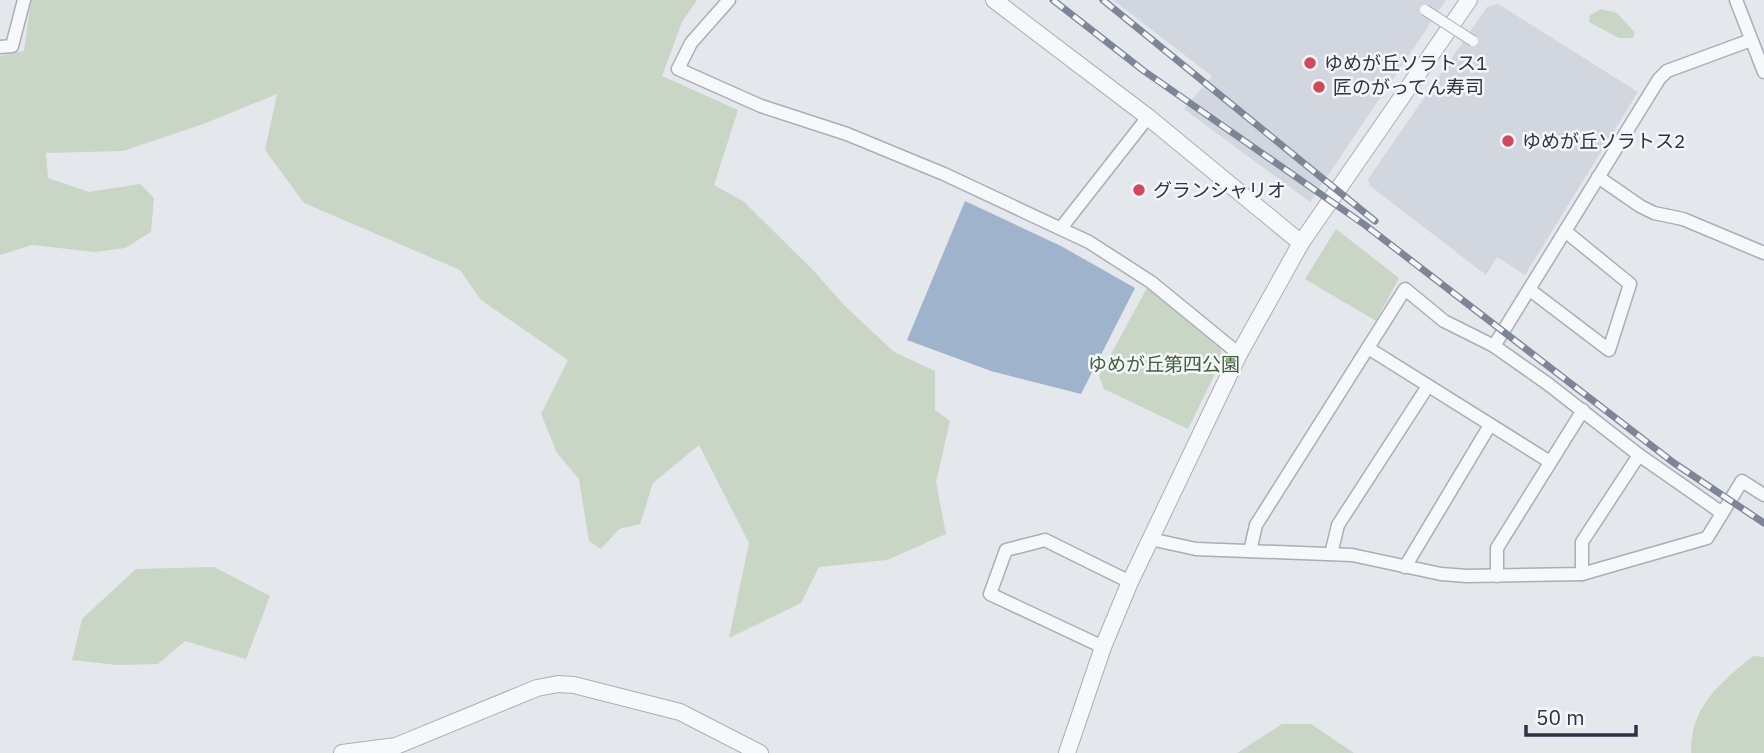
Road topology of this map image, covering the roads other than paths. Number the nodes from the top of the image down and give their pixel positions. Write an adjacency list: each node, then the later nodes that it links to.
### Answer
1 (24, 0): 9 (street)
2 (729, 0): 13 (street)
3 (995, 0): 11 (street)
4 (1469, 0): 15 (street)
5 (1735, 0): 8 (street)
6 (1425, 10): 7 (street, bridge)
7 (1473, 40)
8 (1751, 40): 10 (street); 12 (street)
9 (0, 47)
10 (1764, 72)
11 (1148, 117): 13 (street); 15 (street)
12 (1598, 177): 14 (street); 16 (street)
13 (1061, 229): 20 (street)
14 (1565, 231): 17 (street); 17 (street)
15 (1301, 243): 20 (street)
16 (1764, 253)
17 (1530, 290): 18 (street)
18 (1494, 346): 19 (street); 22 (street)
19 (1368, 348): 21 (street); 29 (street)
20 (1239, 354): 28 (street)
21 (1429, 386): 23 (street); 30 (street)
22 (1583, 410): 24 (street); 25 (street)
23 (1490, 425): 25 (street); 31 (street)
24 (1639, 455): 27 (street); 32 (street)
25 (1550, 462): 33 (street)
26 (1764, 495): 27 (street)
27 (1722, 513): 32 (street)
28 (1150, 539): 29 (street); 34 (street)
29 (1250, 551): 30 (street)
30 (1331, 554): 31 (street)
31 (1405, 567): 33 (street)
32 (1582, 574): 33 (street)
33 (1497, 576)
34 (1130, 582): 35 (street); 35 (street)
35 (1103, 647): 38 (street)
36 (342, 753): 37 (street)
37 (760, 753)
38 (1068, 753)

